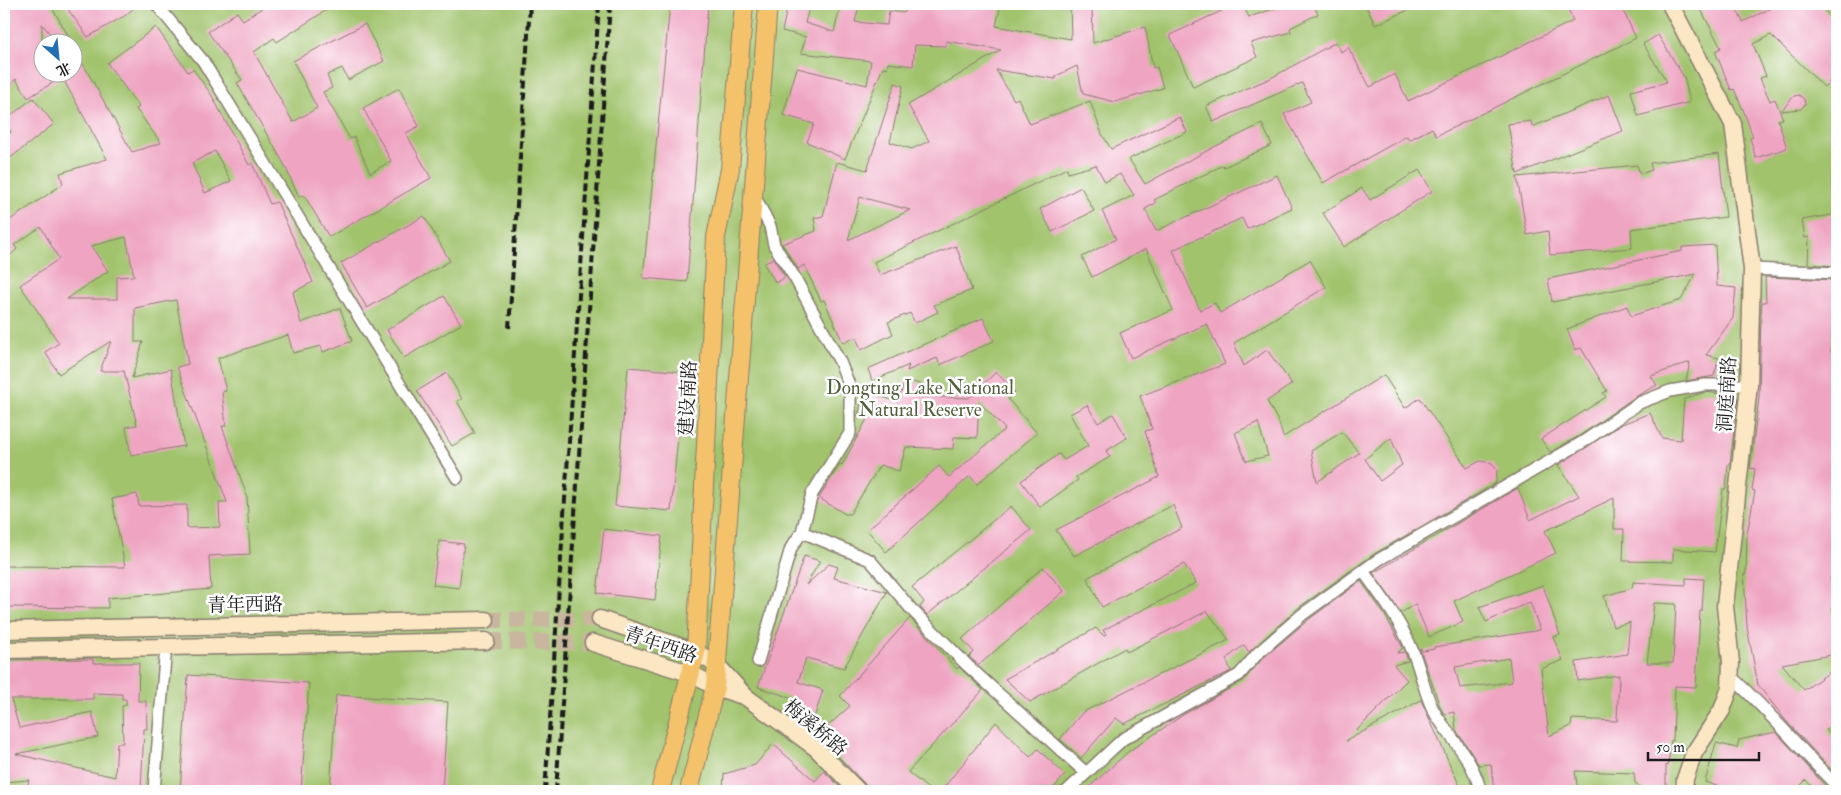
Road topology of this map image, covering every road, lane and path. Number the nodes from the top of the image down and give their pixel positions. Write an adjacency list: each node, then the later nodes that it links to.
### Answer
1 (156, 4): 9 (street)
2 (744, 4): 19 (main road, 建设南路)
3 (768, 4): 5 (main road)
4 (1670, 4): 6 (main road, 洞庭南路)
5 (754, 193): 10 (street); 21 (main road)
6 (1752, 269): 7 (street); 8 (main road, 洞庭南路)
7 (1837, 273)
8 (1749, 385): 11 (street); 23 (main road, 洞庭南路)
9 (457, 478)
10 (802, 532): 20 (street); 26 (street)
11 (1363, 571): 26 (street); 33 (street)
12 (600, 619): 19 (main road, 青年西路)
13 (486, 620): 14 (main road, 青年西路)
14 (4, 630)
15 (486, 640): 17 (main road)
16 (593, 643): 22 (main road, 青年西路)
17 (166, 646): 18 (main road); 28 (street)
18 (4, 650)
19 (696, 652): 21 (main road, 青年西路); 22 (main road, 建设南路)
20 (758, 661)
21 (717, 665): 24 (main road); 25 (main road, 青年西路)
22 (692, 674): 24 (main road, 青年西路); 29 (main road, 建设南路)
23 (1730, 676): 27 (street); 34 (main road, 洞庭南路)
24 (715, 687): 25 (main road, 青年西路); 30 (main road)
25 (746, 697): 31 (main road, 梅溪桥路)
26 (1085, 772): 32 (street)
27 (1837, 786)
28 (154, 791)
29 (660, 791)
30 (689, 791)
31 (858, 791)
32 (1067, 791)
33 (1480, 791)
34 (1684, 791)

